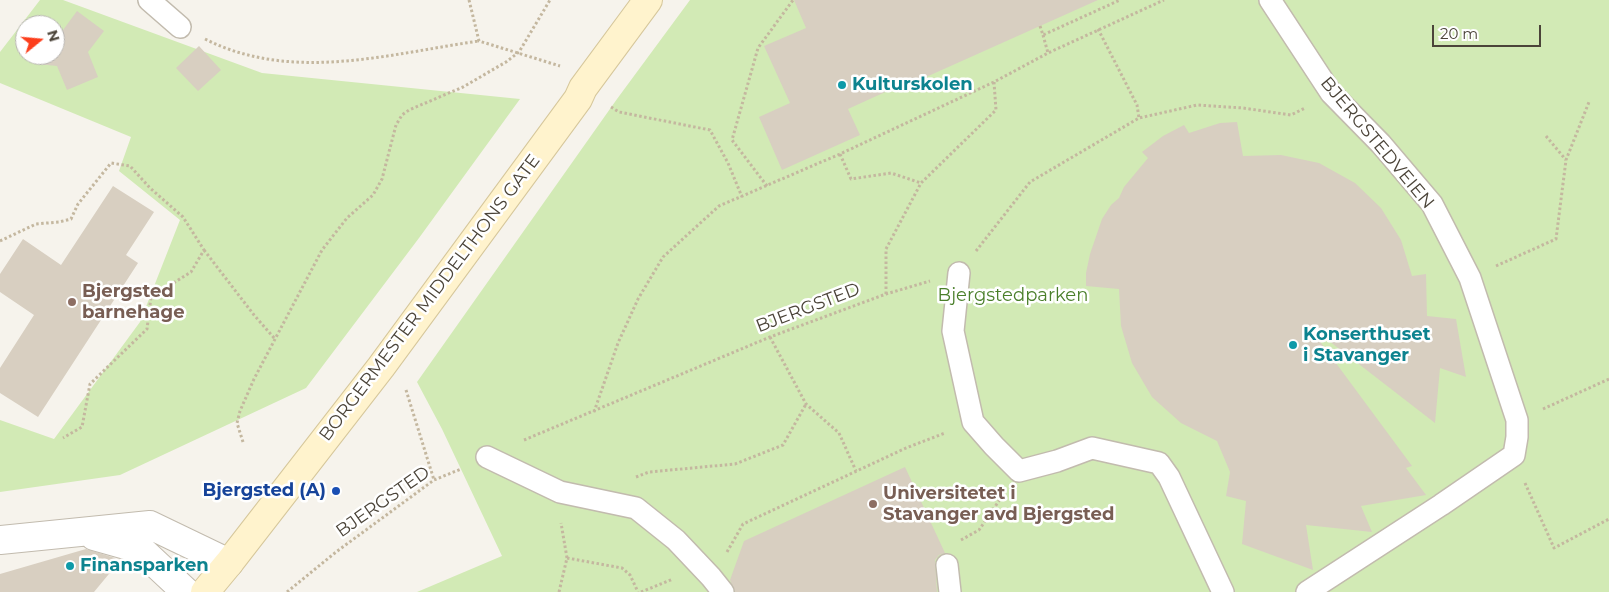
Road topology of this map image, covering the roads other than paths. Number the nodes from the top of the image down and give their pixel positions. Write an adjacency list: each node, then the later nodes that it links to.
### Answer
1 (149, 0): 4 (lane)
2 (648, 0): 10 (main road, BORGERMESTER MIDDELTHONS GATE)
3 (1270, 0): 16 (lane, BJERGSTEDVEIEN)
4 (180, 27)
5 (959, 273): 15 (lane)
6 (487, 457): 11 (lane)
7 (83, 532): 8 (street); 10 (street); 12 (street)
8 (0, 540)
9 (945, 556): 14 (lane)
10 (230, 563): 13 (main road, BORGERMESTER MIDDELTHONS GATE)
11 (717, 584)
12 (186, 592)
13 (205, 592)
14 (950, 592)
15 (1223, 592)
16 (1306, 592)

